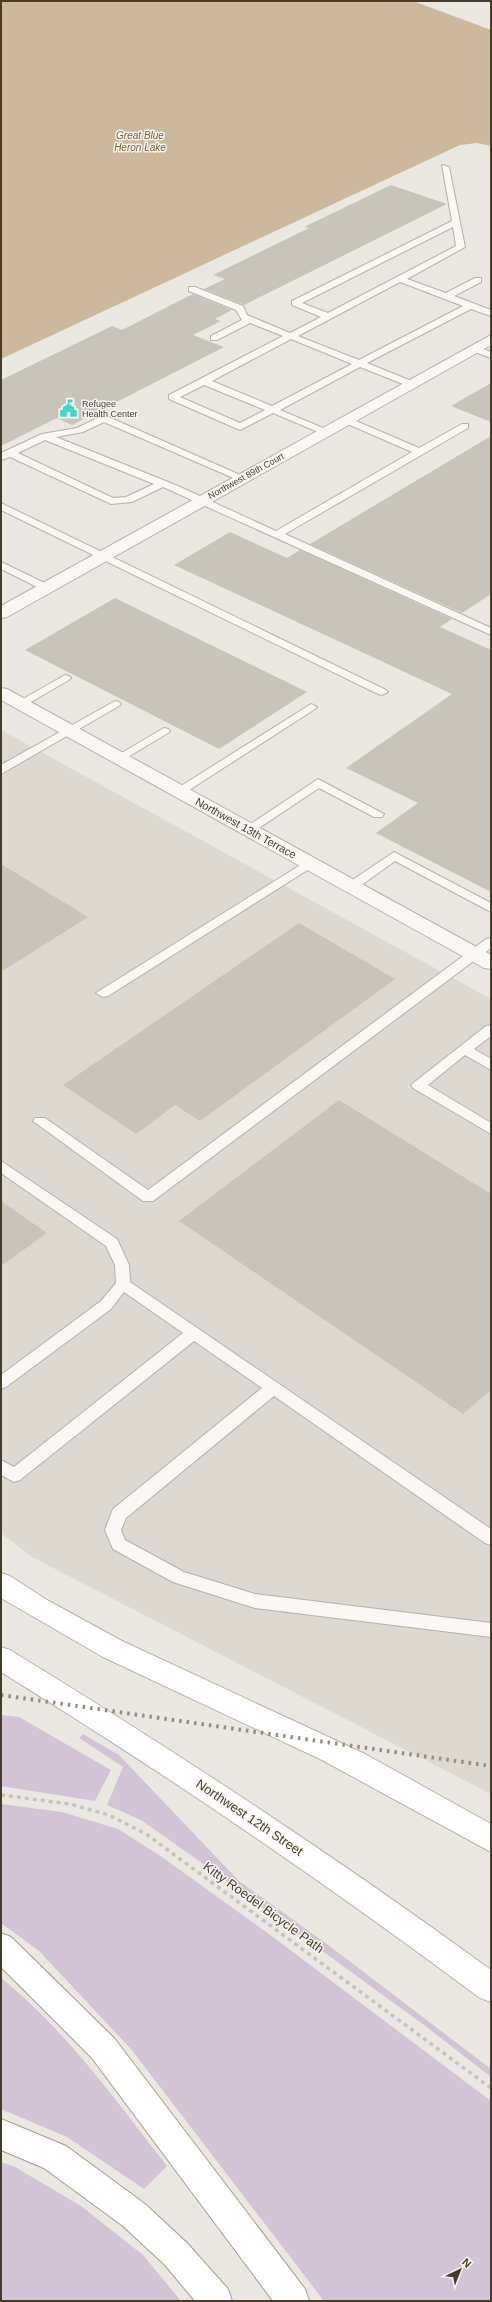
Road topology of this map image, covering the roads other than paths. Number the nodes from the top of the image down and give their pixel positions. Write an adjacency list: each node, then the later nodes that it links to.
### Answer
1 (445, 167): 2 (lane)
2 (456, 222): 3 (lane); 9 (lane)
3 (399, 279): 6 (lane); 9 (lane)
4 (478, 280): 6 (lane)
5 (192, 289): 10 (lane)
6 (448, 296): 7 (lane)
7 (472, 305): 8 (lane); 16 (lane)
8 (491, 313)
9 (330, 317): 11 (lane)
10 (250, 319): 11 (lane); 12 (lane)
11 (292, 336): 16 (lane); 17 (lane)
12 (214, 338)
13 (491, 340): 14 (street, Northwest 89th Court)
14 (475, 349): 15 (lane); 18 (street, Northwest 89th Court)
15 (491, 355)
16 (359, 364): 18 (lane); 19 (lane)
17 (204, 381): 19 (lane); 19 (lane)
18 (411, 384): 20 (street, Northwest 89th Court)
19 (272, 410): 22 (lane)
20 (346, 420): 22 (street, Northwest 89th Court); 24 (lane)
21 (466, 426): 24 (lane)
22 (325, 432): 26 (street, Northwest 89th Court)
23 (45, 436): 25 (lane); 26 (lane); 27 (lane)
24 (420, 452): 30 (lane)
25 (5, 455): 27 (lane)
26 (242, 478): 28 (street, Northwest 89th Court)
27 (162, 484): 28 (lane)
28 (202, 501): 30 (lane); 31 (street, Northwest 89th Court)
29 (1, 506): 31 (lane)
30 (276, 535): 35 (lane)
31 (103, 556): 33 (street, Northwest 89th Court); 37 (lane)
32 (1, 565): 33 (lane)
33 (47, 588): 34 (street, Northwest 89th Court)
34 (1, 613)
35 (491, 632)
36 (65, 678): 39 (lane)
37 (382, 692)
38 (1, 693): 39 (street, Northwest 13th Terrace)
39 (20, 704): 42 (street, Northwest 13th Terrace)
40 (114, 704): 42 (lane)
41 (311, 707): 46 (lane)
42 (69, 730): 44 (street, Northwest 13th Terrace); 45 (lane)
43 (164, 731): 44 (lane)
44 (119, 758): 46 (street, Northwest 13th Terrace)
45 (1, 770)
46 (179, 791): 48 (street, Northwest 13th Terrace)
47 (378, 814): 48 (lane)
48 (249, 830): 49 (street, Northwest 13th Terrace)
49 (310, 863): 50 (street, Northwest 13th Terrace); 54 (lane)
50 (352, 886): 51 (lane); 53 (street, Northwest 13th Terrace)
51 (491, 908)
52 (491, 942): 53 (lane)
53 (483, 958): 58 (lane)
54 (103, 993)
55 (491, 1029): 56 (lane)
56 (465, 1049): 57 (lane); 59 (lane)
57 (491, 1065)
58 (40, 1122)
59 (491, 1129)
60 (1, 1166): 61 (lane)
61 (123, 1284): 62 (lane); 63 (lane)
62 (194, 1333): 64 (lane); 65 (lane)
63 (1, 1384)
64 (273, 1388): 66 (lane); 68 (lane)
65 (1, 1466)
66 (491, 1538)
67 (1, 1584): 70 (main road)
68 (491, 1630)
69 (1, 1658): 72 (main road, Northwest 12th Street)
70 (491, 1839)
71 (1, 1947): 75 (main road)
72 (491, 1988)
73 (1, 2134): 74 (main road)
74 (216, 2301)
75 (294, 2301)

